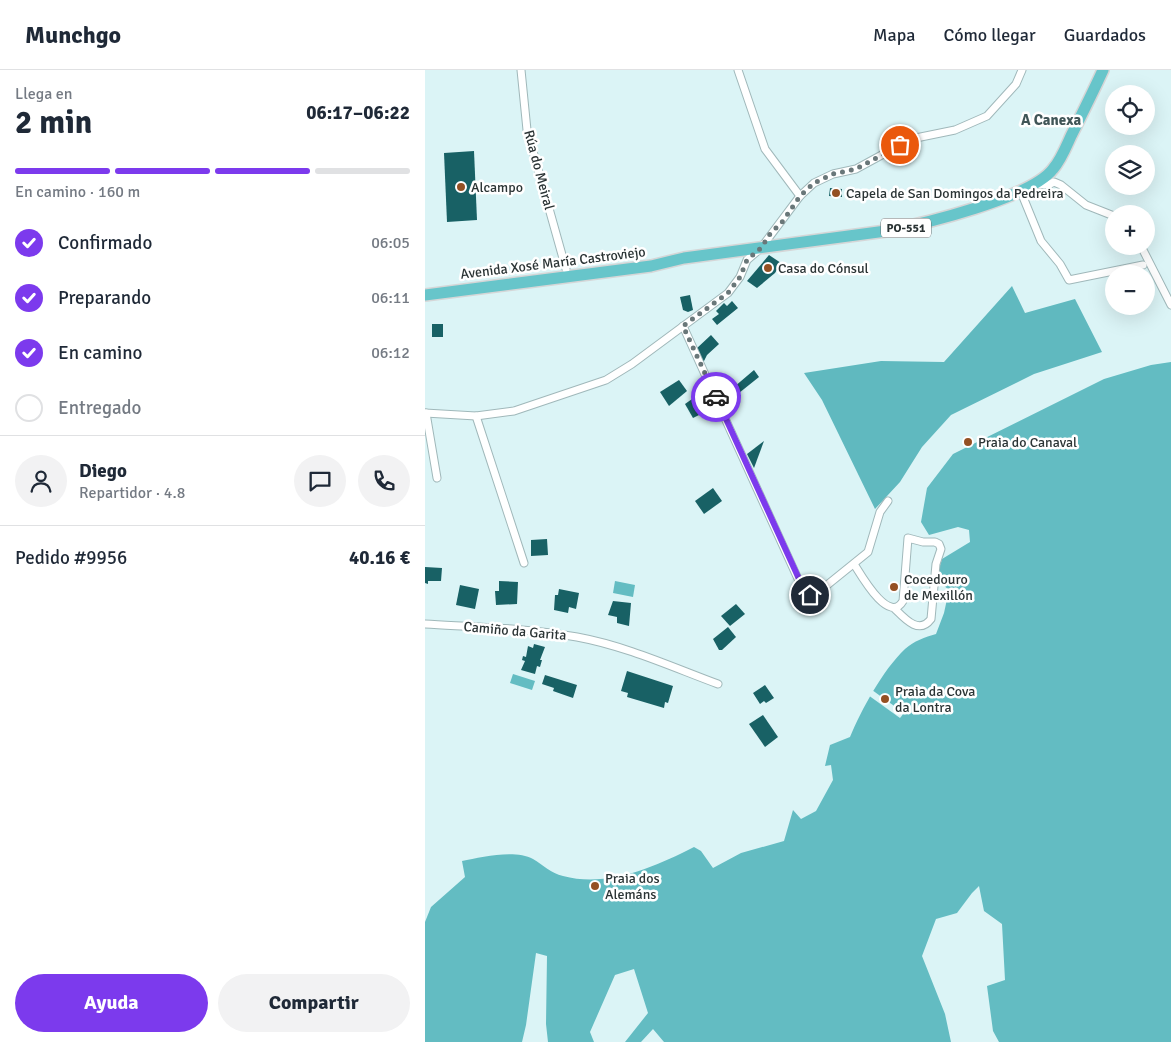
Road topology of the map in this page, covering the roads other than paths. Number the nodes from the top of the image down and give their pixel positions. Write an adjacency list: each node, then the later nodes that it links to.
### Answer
1 (521, 70): 12 (street, Rúa do Meiral)
2 (738, 70): 7 (street)
3 (1022, 70): 7 (street)
4 (1103, 70): 5 (main road, PO-551)
5 (1039, 182): 6 (main road, Avenida Xosé María Castroviejo / PO-551); 8 (street)
6 (1021, 192): 9 (main road, Avenida Xosé María Castroviejo / PO-551); 13 (street)
7 (800, 196): 9 (street)
8 (1105, 213)
9 (761, 248): 11 (main road, Avenida Xosé María Castroviejo / PO-551); 18 (street)
10 (1146, 255): 17 (street)
11 (684, 258): 12 (main road, Avenida Xosé María Castroviejo / PO-551); 12 (main road, Avenida Xosé María Castroviejo / PO-551)
12 (567, 273): 14 (main road, Avenida Xosé María Castroviejo / PO-551); 14 (main road, Avenida Xosé María Castroviejo / PO-551)
13 (1105, 273)
14 (499, 282): 15 (main road, Avenida Xosé María Castroviejo / PO-551); 16 (main road, Avenida Xosé María Castroviejo / PO-551)
15 (425, 289)
16 (425, 295)
17 (1171, 305)
18 (683, 326): 20 (street); 24 (street)
19 (425, 413): 20 (street); 21 (street)
20 (477, 416): 23 (street)
21 (437, 478)
22 (888, 501): 24 (street)
23 (524, 563)
24 (854, 564): 25 (street)
25 (895, 609): 25 (street)
26 (425, 624): 27 (street, Camiño da Garita)
27 (718, 684)

